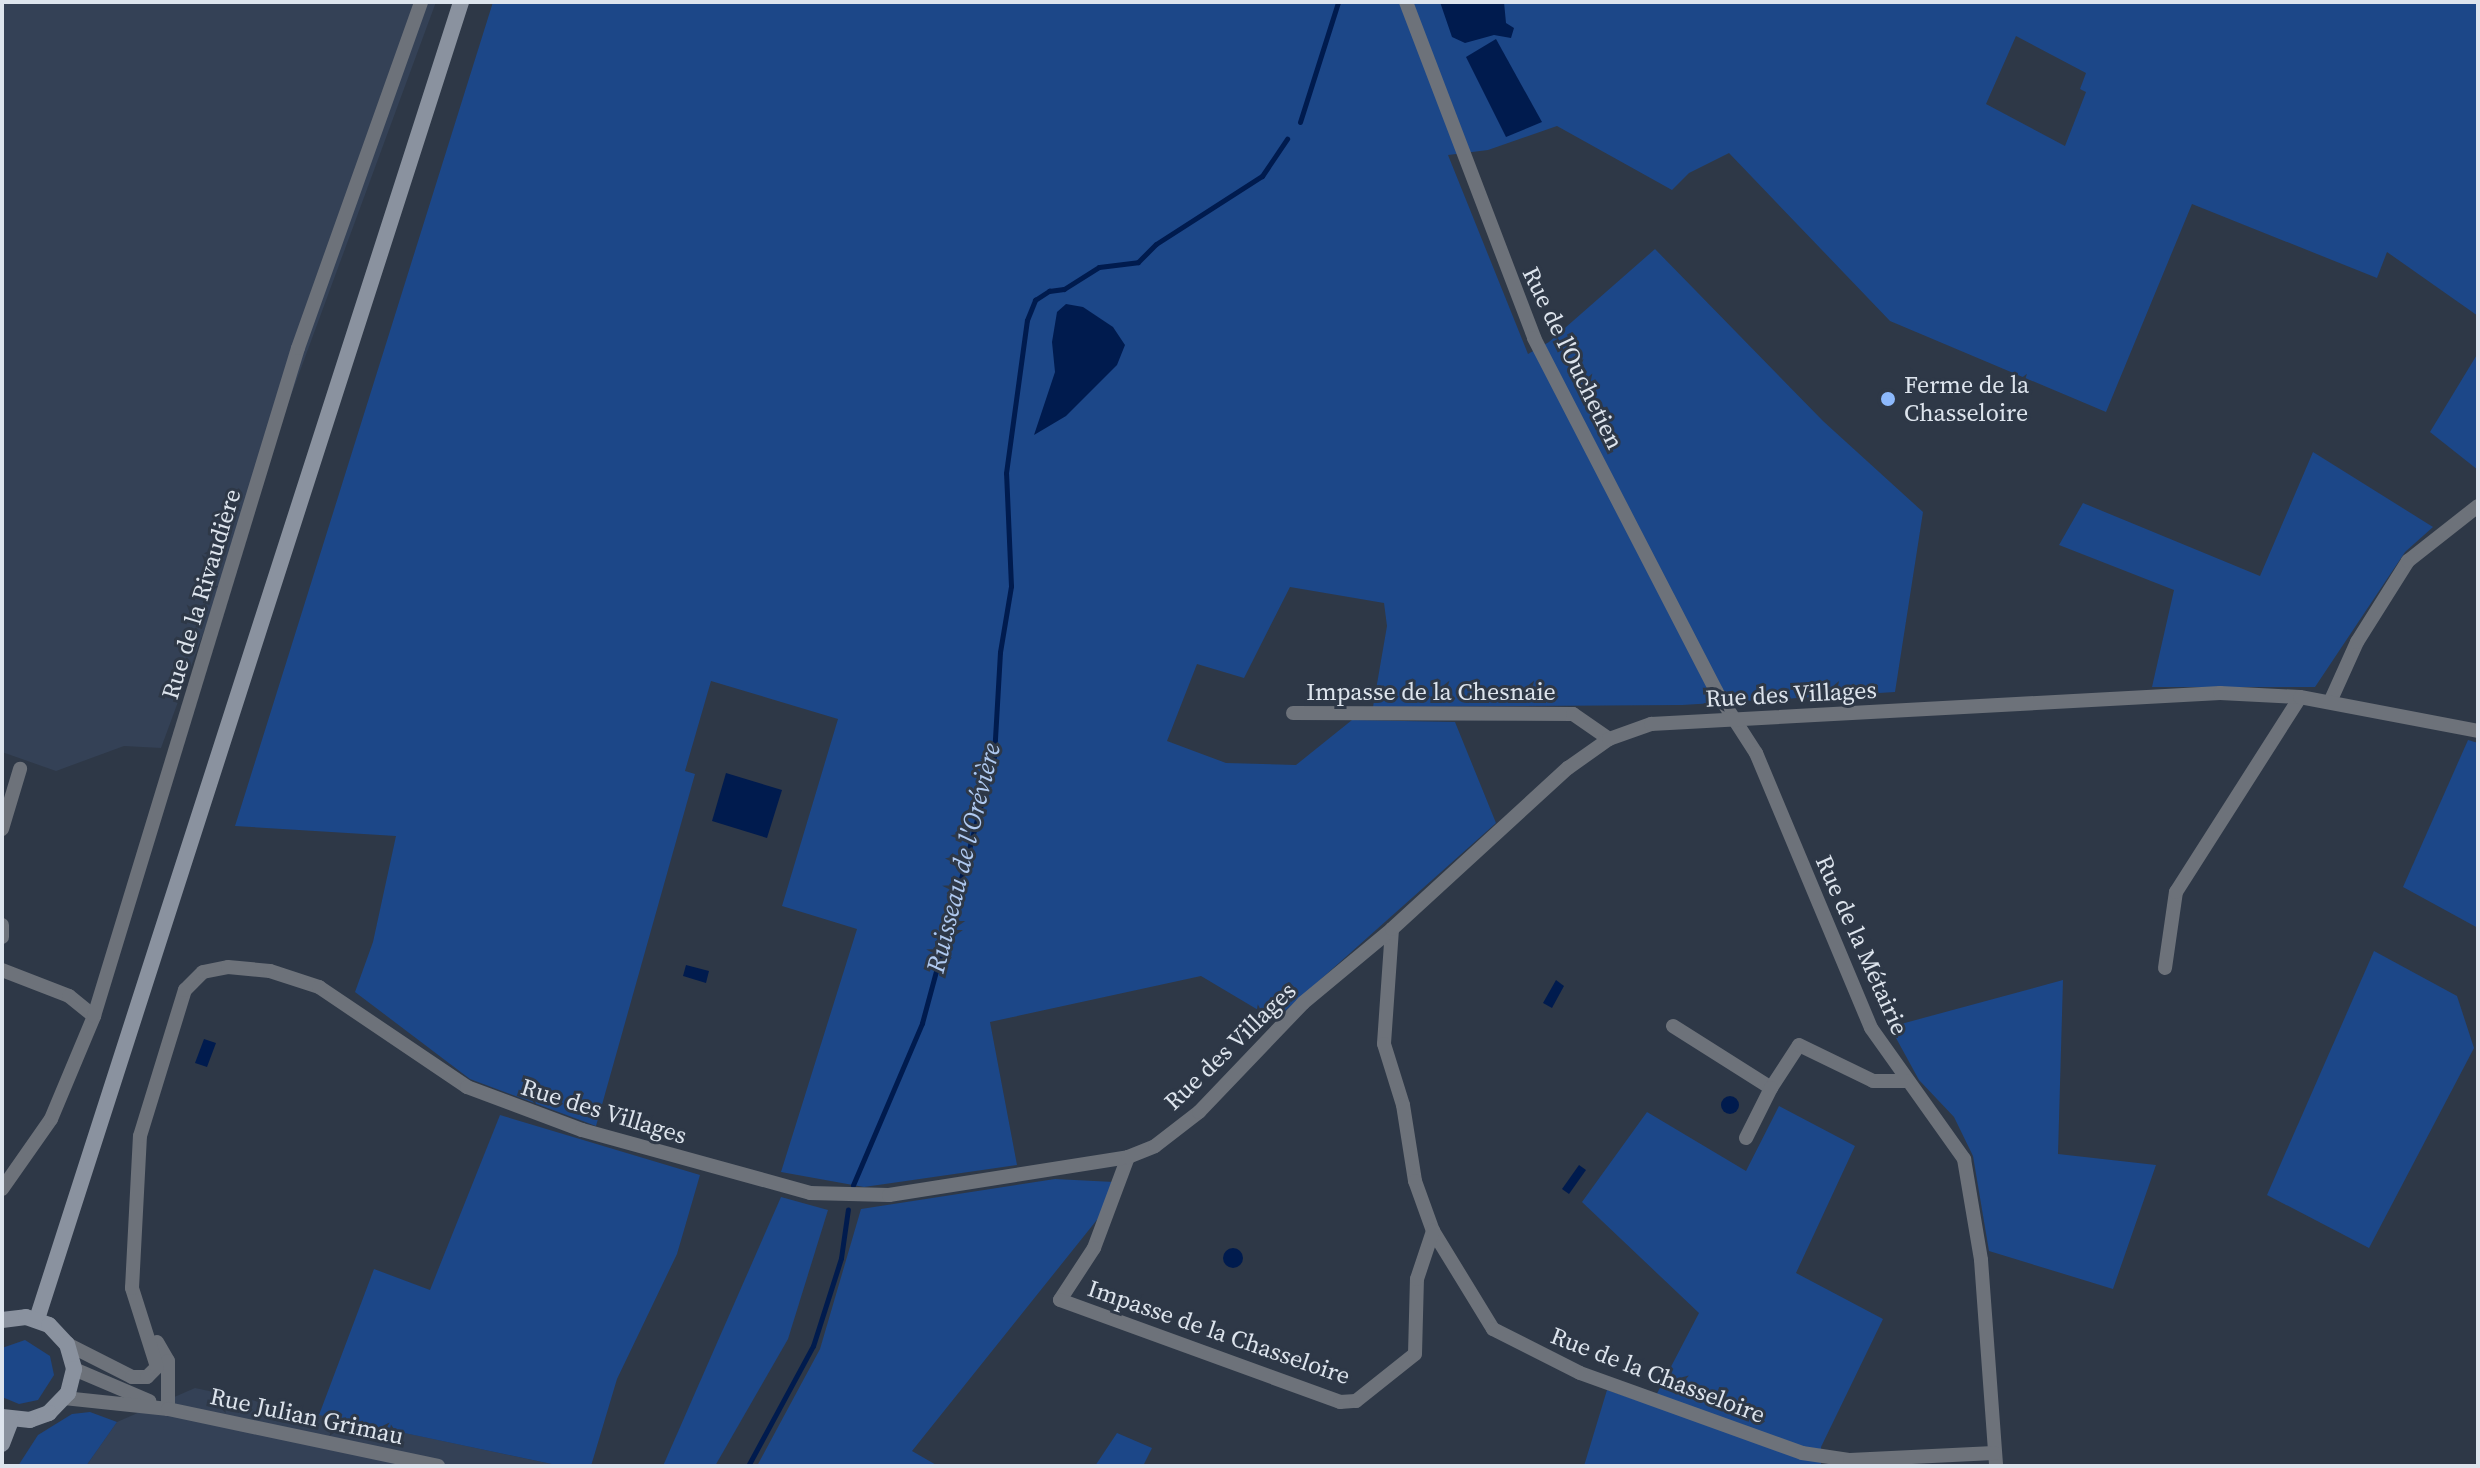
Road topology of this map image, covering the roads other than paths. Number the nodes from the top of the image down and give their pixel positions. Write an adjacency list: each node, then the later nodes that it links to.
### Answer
1 (421, 2): 18 (street, Rue de la Rivaudière)
2 (461, 2): 26 (main road)
3 (1406, 2): 8 (street, Rue de l'Ouchetien)
4 (2478, 506): 6 (street)
5 (2300, 697): 6 (street, Rue des Villages); 8 (street, Rue des Villages); 16 (street)
6 (2330, 702): 9 (street, Rue des Villages)
7 (1293, 713): 10 (street, Impasse de la Chesnaie)
8 (1733, 718): 10 (street, Rue des Villages); 20 (street, Rue de la Métairie)
9 (2478, 731)
10 (1609, 739): 14 (street, Rue des Villages)
11 (20, 769): 12 (street)
12 (2, 829)
13 (2, 925): 15 (street)
14 (1392, 929): 23 (street, Rue des Villages); 25 (street, Rue de la Chasseloire)
15 (2, 937)
16 (2165, 968)
17 (2, 970): 18 (street)
18 (94, 1016): 24 (street, Rue de la Rivaudière)
19 (1673, 1026): 21 (street)
20 (1906, 1081): 21 (street); 35 (street, Rue de la Métairie)
21 (1771, 1088): 22 (street)
22 (1746, 1138)
23 (1128, 1157): 25 (street, Impasse de la Chasseloire); 28 (street, Rue des Villages)
24 (2, 1189)
25 (1433, 1231): 35 (street, Rue de la Chasseloire)
26 (37, 1319): 27 (main road); 29 (main road)
27 (2, 1320)
28 (147, 1329): 29 (street); 32 (street)
29 (67, 1344): 30 (main road)
30 (74, 1369): 31 (main road); 32 (street, Rue Julian Grimau)
31 (64, 1398): 32 (street, Rue Julian Grimau); 33 (main road)
32 (168, 1409): 36 (street, Rue Julian Grimau)
33 (6, 1418): 34 (main road)
34 (2, 1444)
35 (1995, 1460)
36 (438, 1466)

